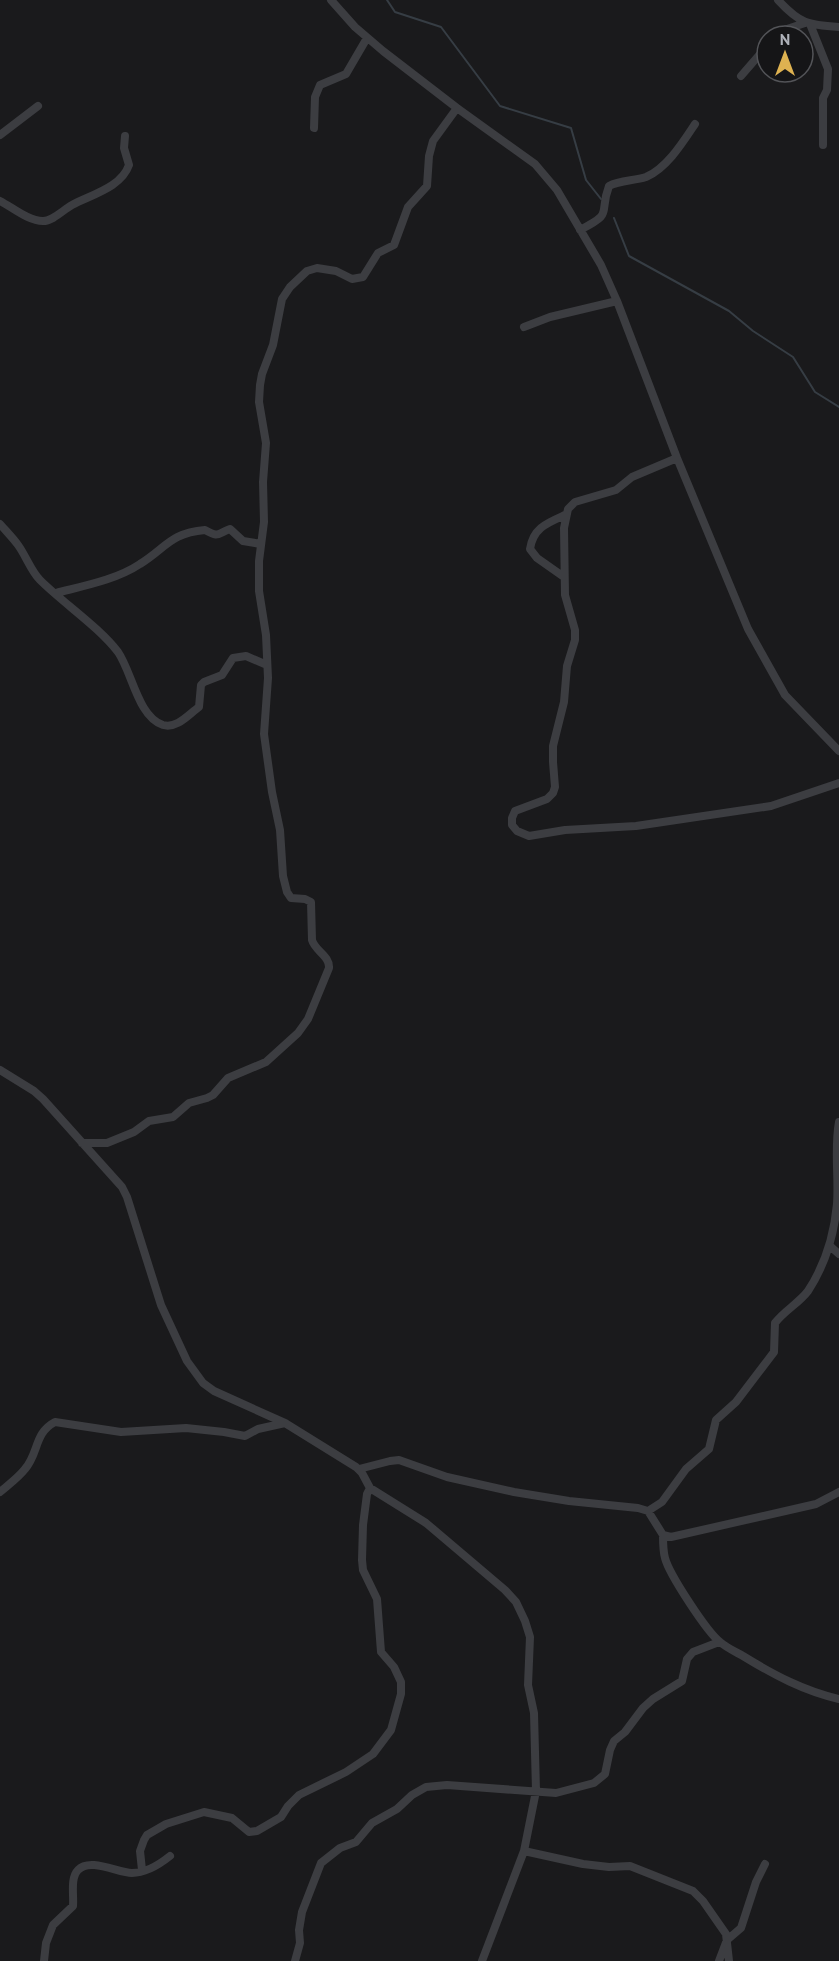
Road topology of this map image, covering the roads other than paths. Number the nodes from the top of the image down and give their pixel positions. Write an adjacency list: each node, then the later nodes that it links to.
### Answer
1 (331, 0): 6 (street)
2 (778, 0): 3 (street)
3 (807, 24)
4 (815, 25): 5 (street)
5 (839, 27)
6 (367, 38): 11 (street); 13 (street)
7 (815, 41): 16 (street)
8 (755, 60): 9 (street)
9 (741, 76)
10 (38, 106): 14 (street)
11 (457, 108): 18 (street); 24 (street)
12 (695, 124): 18 (street)
13 (314, 129)
14 (0, 135)
15 (125, 136): 17 (street)
16 (823, 146)
17 (0, 201)
18 (580, 230): 19 (street)
19 (618, 302): 20 (street); 21 (street)
20 (524, 327)
21 (677, 459): 22 (street); 28 (street)
22 (565, 515): 25 (street); 25 (street)
23 (0, 524): 26 (street)
24 (261, 544): 26 (street); 27 (street)
25 (564, 578): 29 (street)
26 (56, 593): 27 (street)
27 (267, 665): 32 (street)
28 (839, 751)
29 (839, 783)
30 (0, 1070): 32 (street)
31 (839, 1122): 33 (street)
32 (82, 1143): 35 (street)
33 (830, 1246): 34 (street); 40 (street)
34 (839, 1254)
35 (285, 1423): 36 (street); 38 (street)
36 (358, 1469): 37 (street); 40 (street)
37 (370, 1488): 44 (street); 48 (street)
38 (0, 1492)
39 (839, 1492): 41 (street)
40 (648, 1511): 41 (street)
41 (663, 1535): 42 (street)
42 (719, 1642): 43 (street); 44 (street)
43 (839, 1699)
44 (536, 1791): 45 (street); 51 (street)
45 (524, 1851): 49 (street); 52 (street)
46 (171, 1856): 48 (street)
47 (765, 1864): 49 (street)
48 (142, 1870): 50 (street)
49 (728, 1940): 53 (street); 54 (street)
50 (44, 1961)
51 (296, 1961)
52 (482, 1961)
53 (719, 1961)
54 (729, 1961)

